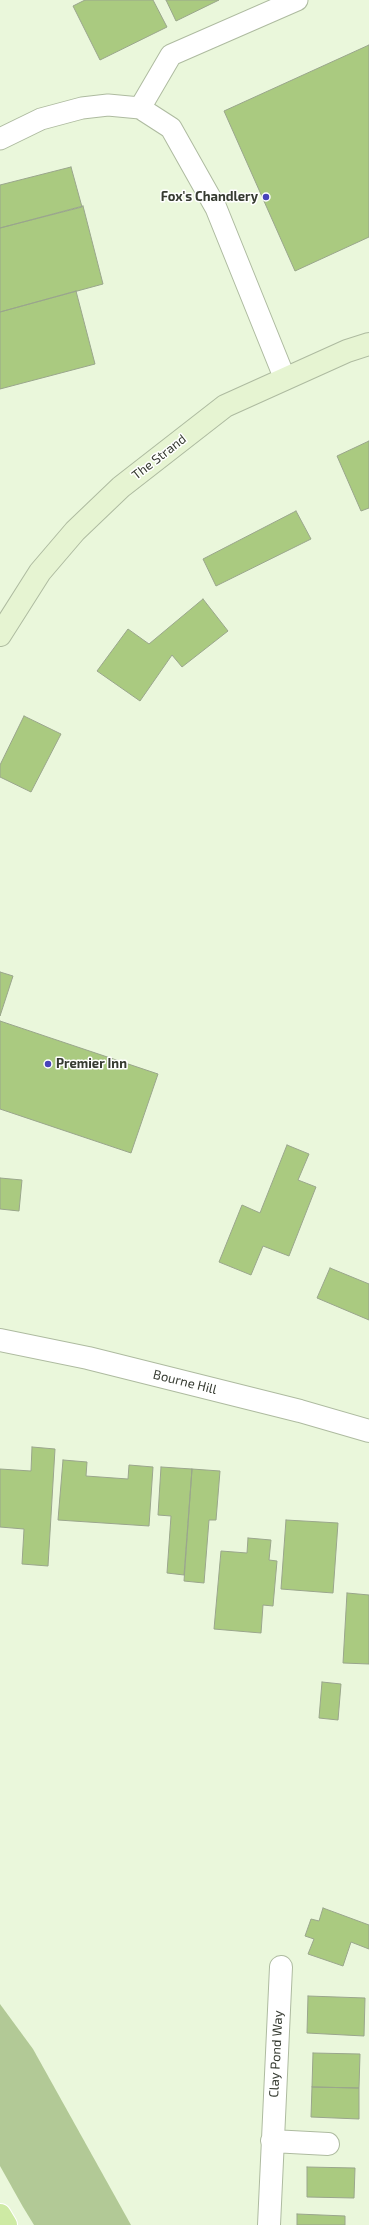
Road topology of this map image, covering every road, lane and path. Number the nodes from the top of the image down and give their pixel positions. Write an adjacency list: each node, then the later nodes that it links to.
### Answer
1 (297, 0): 2 (lane)
2 (140, 108): 3 (lane); 5 (lane)
3 (0, 138)
4 (369, 344): 5 (main road, The Strand)
5 (285, 379): 6 (main road, The Strand)
6 (0, 635)
7 (0, 1340): 8 (street, Bourne Hill)
8 (369, 1431)
9 (281, 1967): 10 (street, Clay Pond Way)
10 (272, 2142): 11 (street); 14 (street, Clay Pond Way)
11 (328, 2144)
12 (0, 2215): 13 (main road)
13 (6, 2225)
14 (269, 2225)

